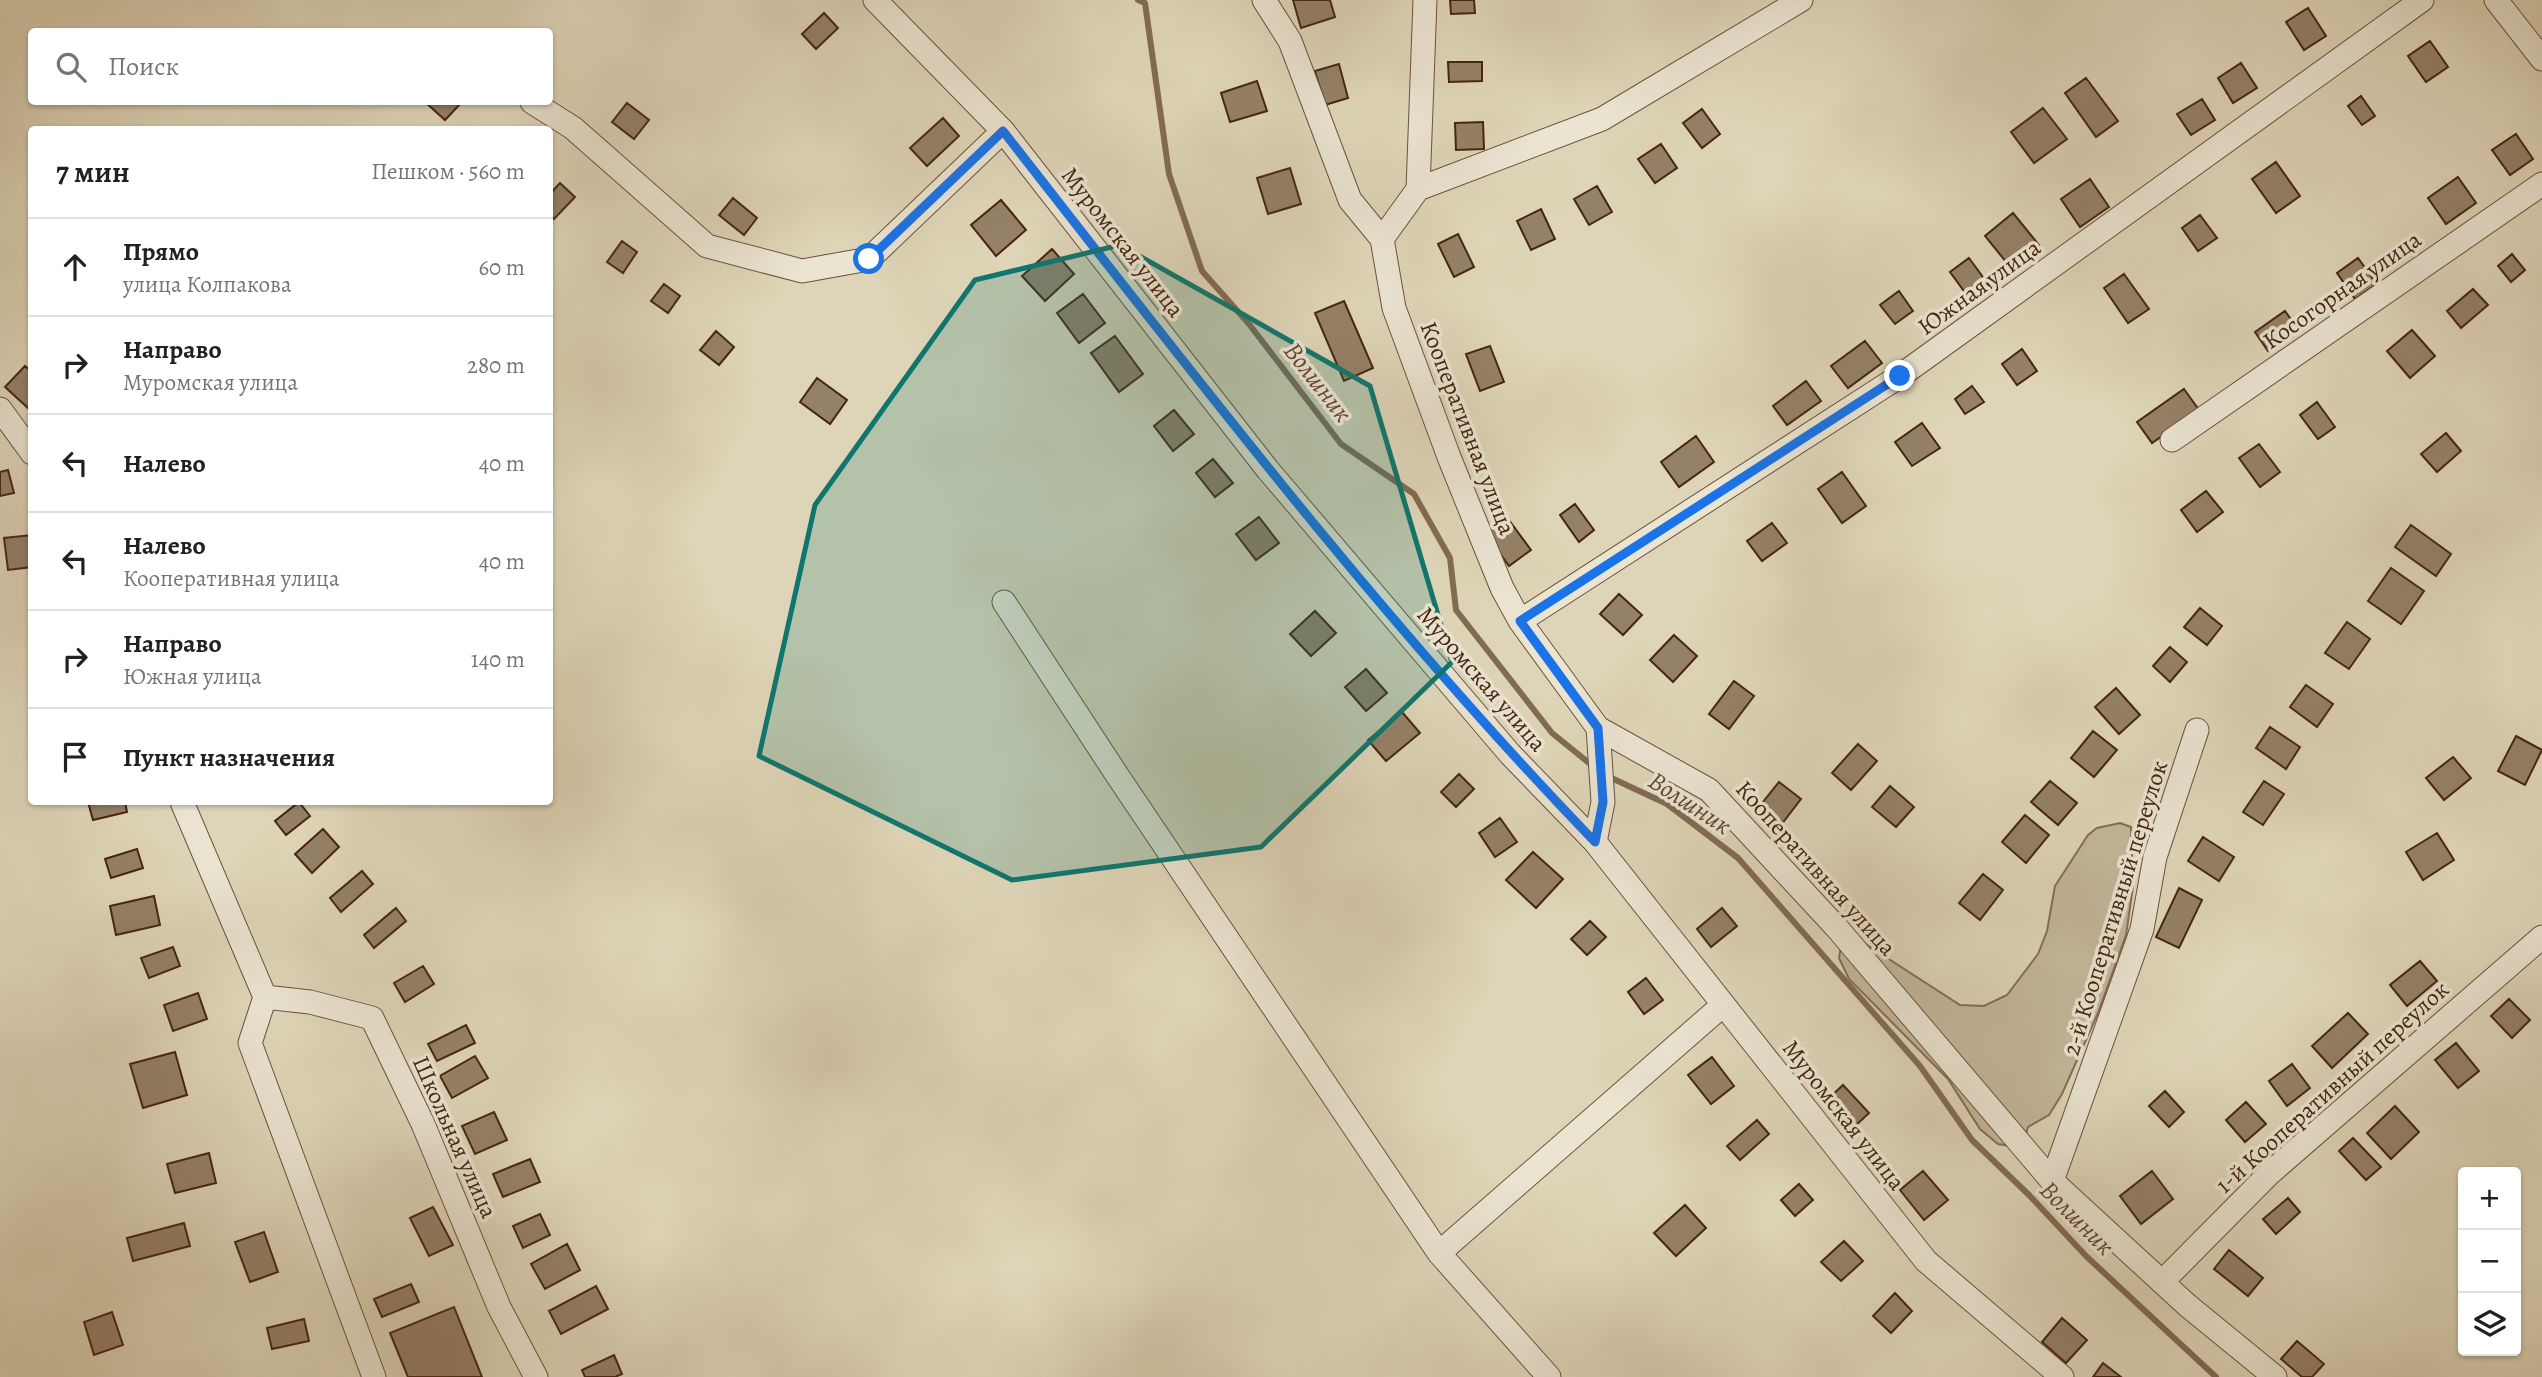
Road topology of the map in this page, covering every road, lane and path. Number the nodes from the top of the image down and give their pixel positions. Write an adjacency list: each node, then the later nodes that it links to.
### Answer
1 (875, 0): 9 (street, Муромская улица)
2 (1264, 0): 12 (street, Кооперативная улица)
3 (1425, 0): 11 (street)
4 (1801, 0): 11 (street)
5 (2422, 0): 17 (street, Южная улица)
6 (2496, 0): 7 (street)
7 (2542, 59)
8 (537, 105): 9 (street)
9 (1003, 131): 21 (street, Муромская улица)
10 (2542, 184): 14 (street, Косогорная улица)
11 (1418, 189): 12 (street)
12 (1382, 239): 17 (street, Кооперативная улица)
13 (0, 409): 15 (street)
14 (2172, 440)
15 (28, 448)
16 (1004, 601): 26 (street)
17 (1520, 621): 18 (street, Кооперативная улица)
18 (1598, 728): 21 (street); 25 (street, Кооперативная улица)
19 (2197, 730): 25 (street, 2-й Кооперативный переулок)
20 (183, 805): 23 (street)
21 (1595, 842): 24 (street, Муромская улица)
22 (2542, 937): 27 (street, 1-й Кооперативный переулок)
23 (265, 997): 28 (street); 29 (street, Школьная улица)
24 (1723, 1005): 26 (street); 31 (street, Муромская улица)
25 (2052, 1181): 27 (street, Кооперативная улица)
26 (1438, 1252): 30 (street)
27 (2162, 1282): 32 (street, Кооперативная улица)
28 (374, 1377)
29 (536, 1377)
30 (1549, 1377)
31 (2062, 1377)
32 (2275, 1377)

